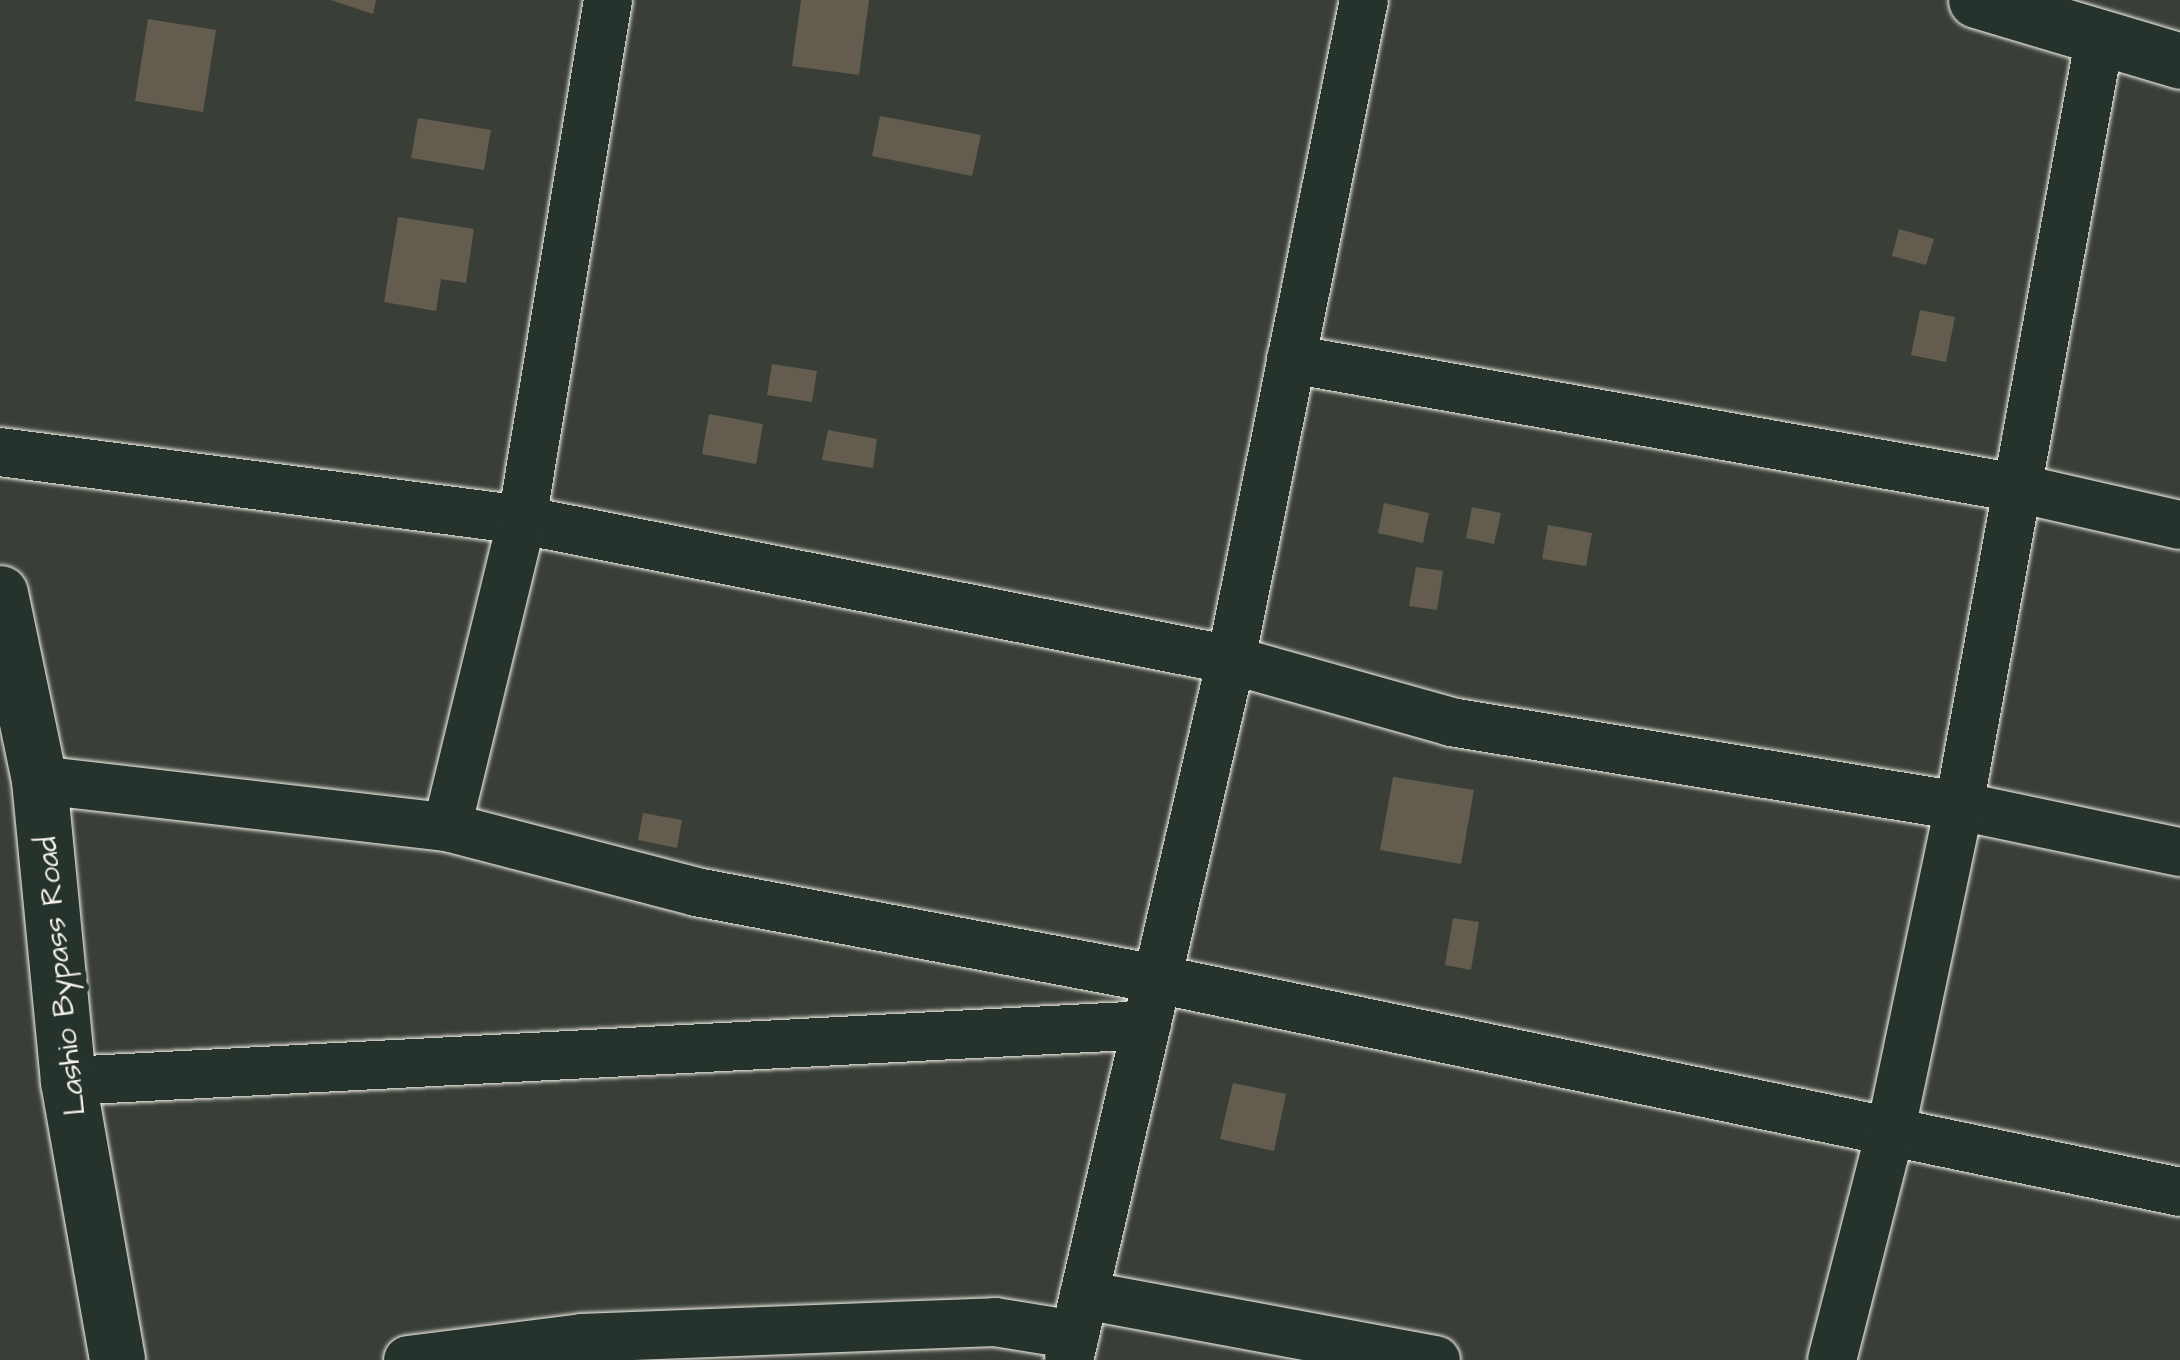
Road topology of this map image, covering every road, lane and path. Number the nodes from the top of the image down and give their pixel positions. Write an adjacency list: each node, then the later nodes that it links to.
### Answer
1 (608, 0): 9 (street)
2 (1364, 0): 6 (street)
3 (1976, 0): 4 (main road)
4 (2100, 36): 5 (main road); 8 (street)
5 (2180, 61)
6 (1291, 359): 8 (street); 12 (street)
7 (0, 452): 9 (street)
8 (2017, 488): 10 (street); 14 (street)
9 (522, 520): 12 (street); 15 (street)
10 (2180, 525)
11 (0, 593): 13 (main road, Lashio Bypass Road)
12 (1231, 660): 14 (street); 17 (street)
13 (39, 780): 15 (street); 19 (main road, Lashio Bypass Road)
14 (1959, 806): 16 (street); 20 (street)
15 (448, 828): 17 (street)
16 (2180, 852)
17 (1157, 978): 18 (street); 20 (street)
18 (1146, 1025): 19 (street); 22 (street)
19 (68, 1081): 23 (main road, Lashio Bypass Road)
20 (1891, 1129): 21 (street); 26 (street)
21 (2180, 1192)
22 (1076, 1330): 24 (street); 25 (street)
23 (117, 1360)
24 (408, 1360)
25 (1436, 1360)
26 (1832, 1360)

